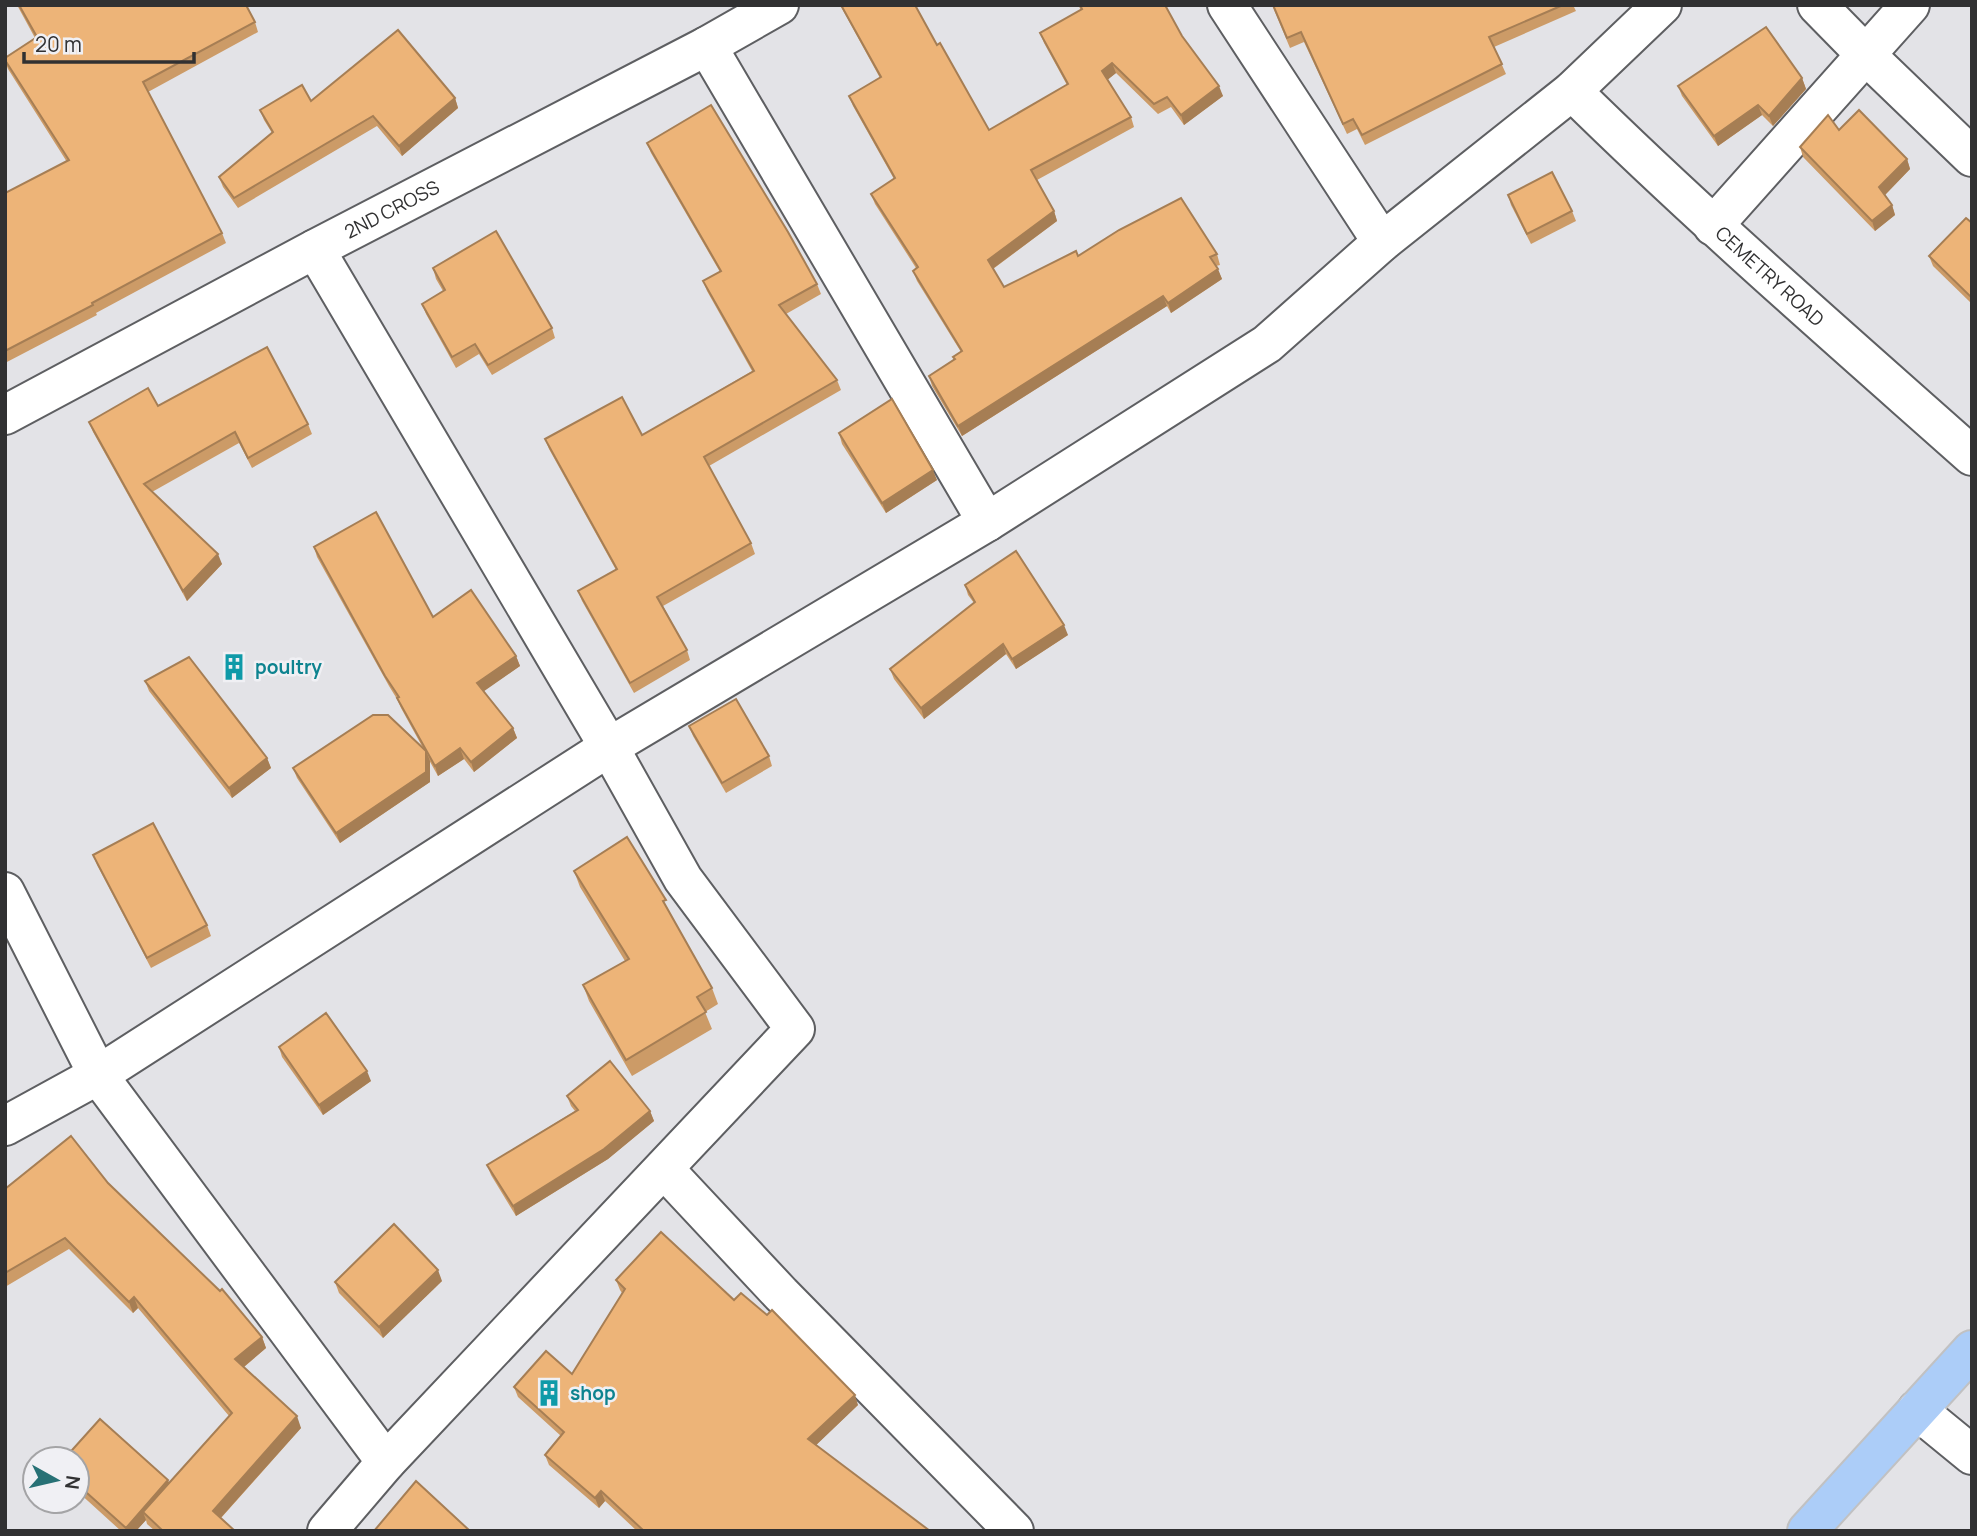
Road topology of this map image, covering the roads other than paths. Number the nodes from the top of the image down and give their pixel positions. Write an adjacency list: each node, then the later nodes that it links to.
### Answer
1 (779, 5): 6 (street, 2ND CROSS)
2 (1227, 5): 11 (street)
3 (1662, 5): 8 (street)
4 (1817, 5): 7 (street)
5 (1910, 5): 7 (street)
6 (708, 46): 12 (street, 2ND CROSS); 15 (street)
7 (1867, 56): 9 (street); 10 (street)
8 (1572, 92): 10 (street, CEMETRY ROAD); 11 (street)
9 (1972, 157)
10 (1713, 226): 14 (street, CEMETRY ROAD)
11 (1382, 242): 15 (street)
12 (315, 249): 13 (street, 2ND CROSS); 16 (street)
13 (5, 415)
14 (1972, 456)
15 (987, 522): 16 (street)
16 (609, 747): 18 (street); 20 (street)
17 (5, 892): 18 (street)
18 (98, 1075): 19 (street); 24 (street)
19 (5, 1126)
20 (664, 1169): 24 (street); 26 (street)
21 (1972, 1350): 22 (main road)
22 (1917, 1410): 23 (street); 27 (main road)
23 (1972, 1455)
24 (386, 1462): 25 (street)
25 (327, 1531)
26 (1014, 1531)
27 (1807, 1531)

